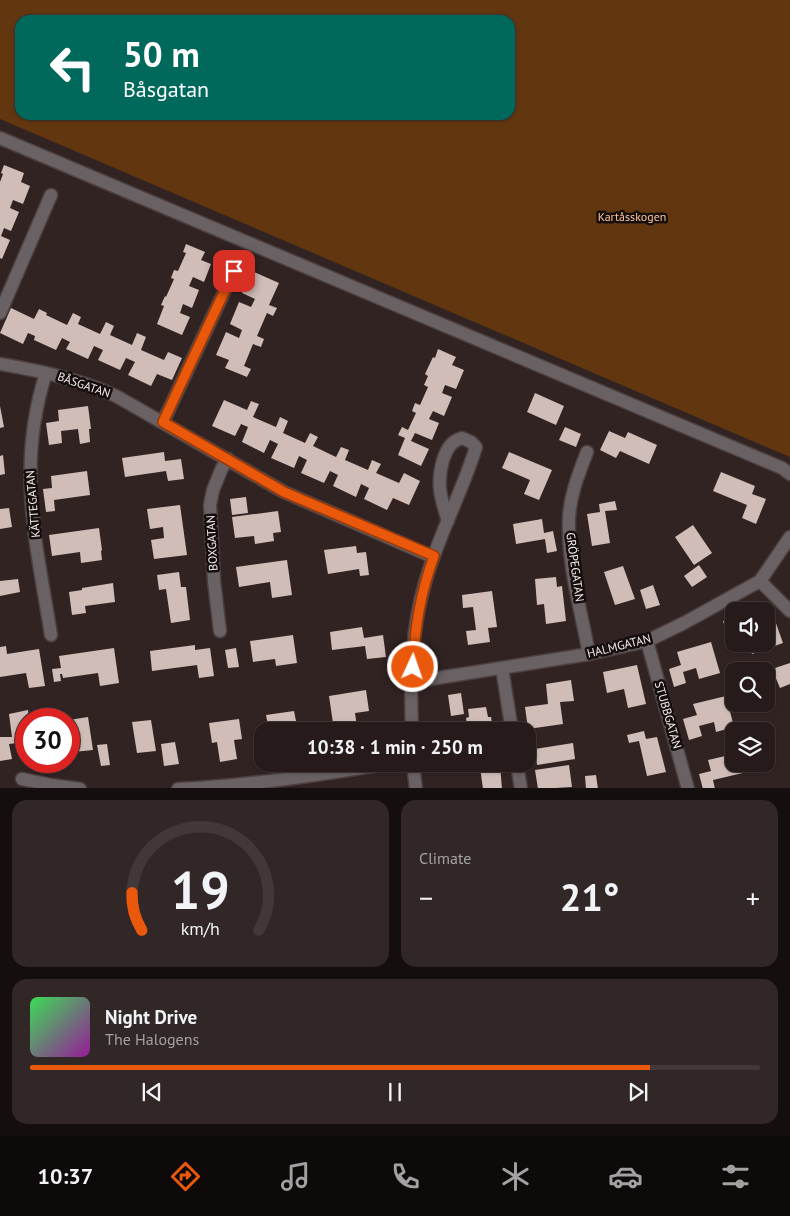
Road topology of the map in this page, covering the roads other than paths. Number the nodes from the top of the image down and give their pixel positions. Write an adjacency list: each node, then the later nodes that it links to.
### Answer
1 (0, 138): 10 (street)
2 (51, 195): 4 (street)
3 (234, 271): 7 (street)
4 (0, 313)
5 (0, 364): 6 (street, BÅSGATAN)
6 (46, 373): 7 (street, BÅSGATAN); 17 (street, KÄTTEGATAN)
7 (163, 422): 9 (street, BÅSGATAN)
8 (588, 452): 19 (street, GRÖPEGATAN)
9 (228, 459): 13 (street, BÅSGATAN); 16 (street, BOXGATAN)
10 (790, 474)
11 (448, 521): 11 (street); 13 (street)
12 (790, 537): 14 (street, HALMGATAN)
13 (434, 556): 21 (street)
14 (760, 581): 15 (street); 18 (street, HALMGATAN)
15 (790, 611)
16 (220, 631)
17 (51, 635)
18 (647, 641): 19 (street, HALMGATAN); 35 (street, STUBBGATAN)
19 (589, 654): 20 (street, HALMGATAN)
20 (502, 668): 21 (street, HALMGATAN); 23 (street)
21 (412, 682): 22 (street)
22 (412, 722)
23 (511, 722)
24 (349, 772): 28 (street)
25 (415, 772): 33 (street)
26 (518, 772): 34 (street)
27 (22, 779): 29 (street)
28 (298, 783): 32 (street)
29 (51, 787): 30 (street)
30 (80, 788)
31 (178, 788): 32 (street)
32 (190, 788)
33 (416, 788)
34 (521, 788)
35 (688, 788)

